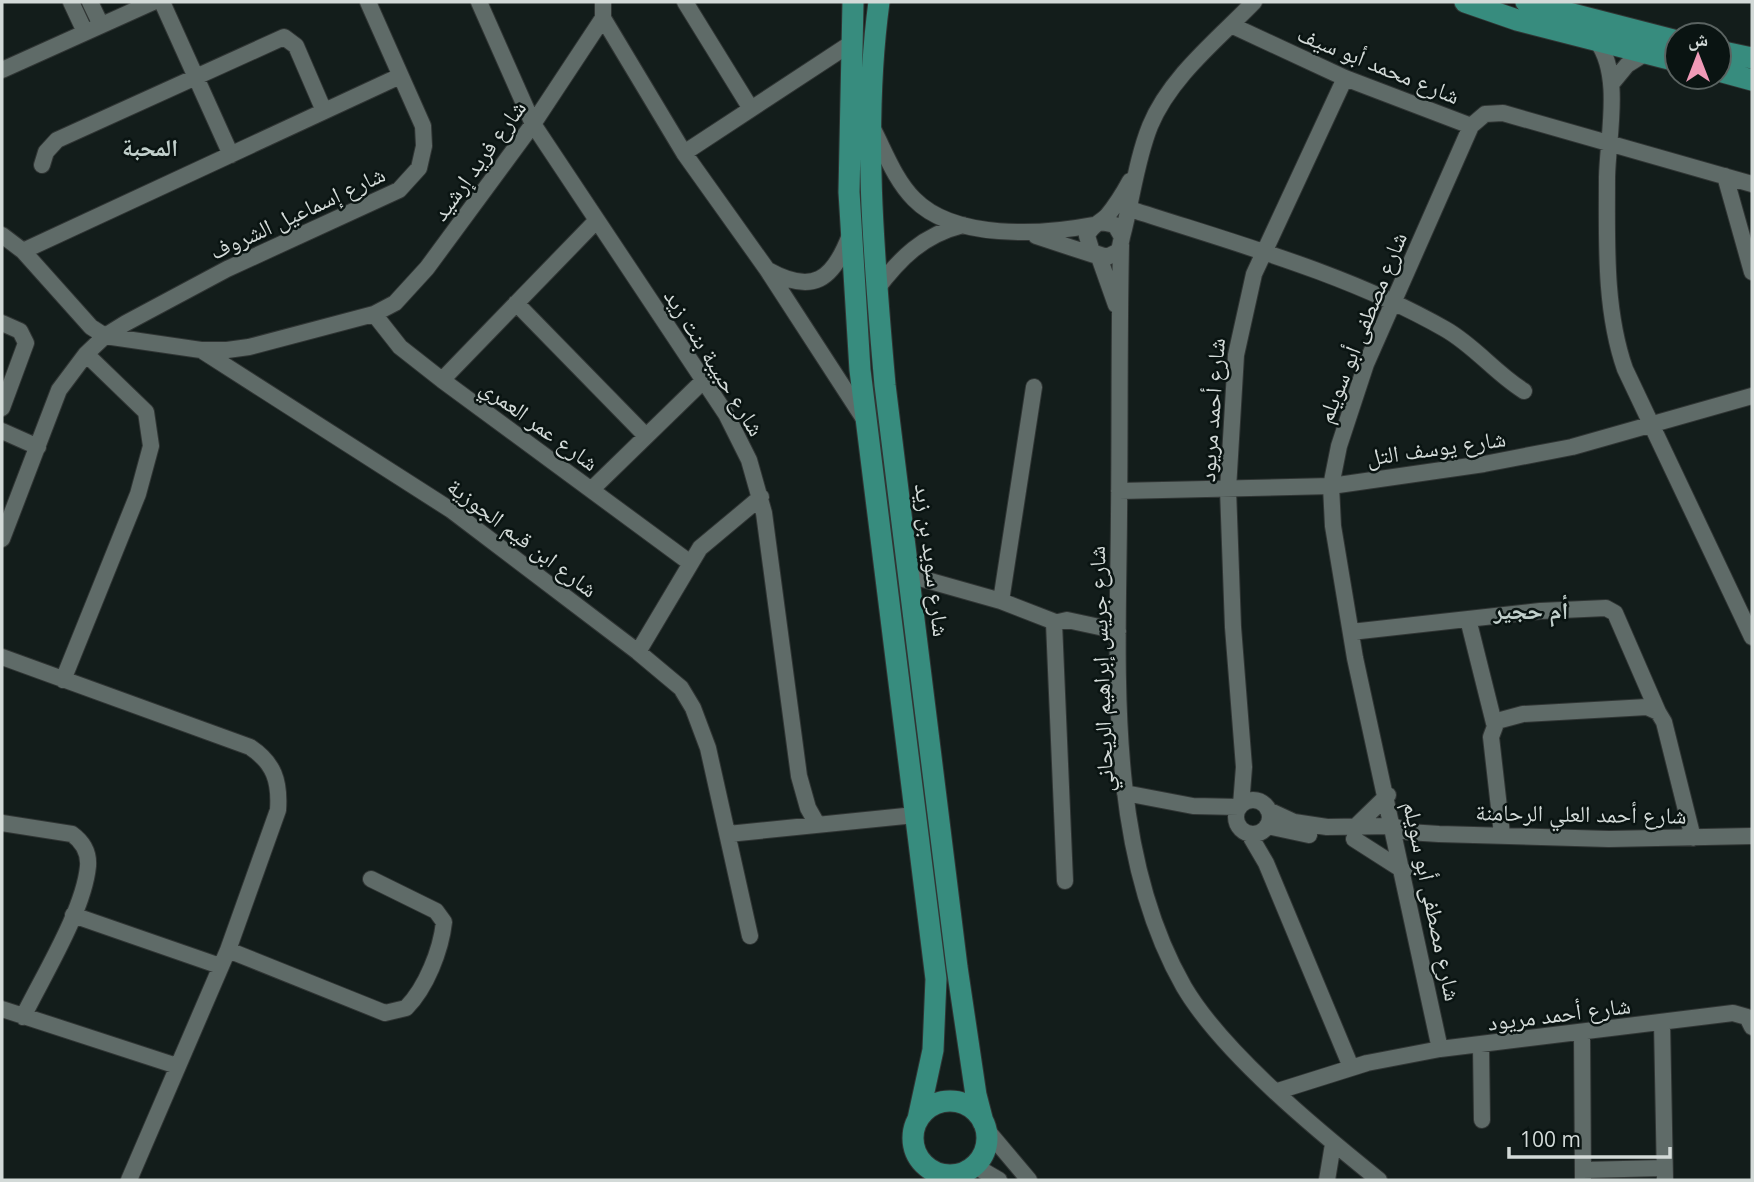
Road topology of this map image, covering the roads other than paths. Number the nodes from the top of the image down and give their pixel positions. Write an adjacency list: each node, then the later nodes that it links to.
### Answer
1 (71, 2): 15 (street)
2 (90, 2): 15 (street)
3 (153, 2): 15 (street)
4 (162, 2): 26 (street)
5 (480, 2): 32 (street, شارع حبيبة بنت زيد)
6 (685, 2): 30 (street)
7 (853, 2): 18 (main road)
8 (879, 2): 34 (main road, شارع سويد بن زيد)
9 (1254, 2): 14 (street, شارع جريس إبراهيم الريحاني)
10 (1465, 2): 17 (main road)
11 (1526, 2): 16 (main road)
12 (373, 4): 25 (street, شارع إسماعيل الشروف)
13 (603, 10): 32 (street, شارع فريد إرشيد); 36 (street, شارع فريد إرشيد)
14 (1231, 26): 27 (street, شارع محمد أبو سيف); 39 (street, شارع جريس إبراهيم الريحاني)
15 (93, 28): 23 (street)
16 (1663, 37)
17 (1597, 41): 19 (main road); 29 (street)
18 (850, 44): 30 (street); 48 (main road)
19 (1646, 53): 21 (main road); 29 (street)
20 (1733, 54): 22 (main road)
21 (1663, 57)
22 (1752, 58)
23 (2, 70)
24 (1733, 75): 28 (main road)
25 (400, 76): 31 (street); 61 (street, شارع إسماعيل الشروف)
26 (195, 78): 31 (street); 37 (street); 38 (street)
27 (1345, 78): 33 (street, شارع محمد أبو سيف); 51 (street, شارع أحمد مريود)
28 (1752, 80)
29 (1613, 82): 35 (street)
30 (751, 109): 36 (street)
31 (324, 110): 37 (street)
32 (533, 124): 43 (street, شارع حبيبة بنت زيد); 58 (street, شارع فريد إرشيد)
33 (1471, 126): 35 (street); 56 (street, شارع مصطفى أبو سويلم)
34 (873, 129): 45 (street); 55 (main road, شارع سويد بن زيد)
35 (1608, 144): 40 (street); 71 (street)
36 (684, 153): 53 (street, شارع فريد إرشيد)
37 (232, 155): 50 (street)
38 (42, 165)
39 (1137, 170): 42 (street, شارع جريس إبراهيم الريحاني); 44 (street, شارع جريس إبراهيم الريحاني)
40 (1725, 176): 41 (street); 54 (street)
41 (1752, 184)
42 (1129, 209): 49 (street, شارع جريس إبراهيم الريحاني); 51 (street)
43 (597, 220): 57 (street); 65 (street, شارع حبيبة بنت زيد)
44 (1097, 224): 46 (street); 49 (street); 52 (street)
45 (963, 225): 46 (street); 55 (street)
46 (1027, 233): 52 (street)
47 (2, 235): 50 (street)
48 (850, 235): 53 (street, شارع فريد إرشيد); 70 (main road)
49 (1122, 241): 52 (street); 59 (street, شارع جريس إبراهيم الريحاني)
50 (23, 251): 61 (street)
51 (1262, 253): 56 (street); 76 (street, شارع أحمد مريود)
52 (1097, 256): 59 (street, شارع جريس إبراهيم الريحاني)
53 (766, 268): 70 (street, شارع فريد إرشيد)
54 (1752, 272)
55 (876, 290): 82 (main road, شارع سويد بن زيد)
56 (1393, 302): 67 (street); 75 (street, شارع مصطفى أبو سويلم)
57 (516, 303): 64 (street); 73 (street)
58 (374, 314): 62 (street, شارع فريد إرشيد); 64 (street, شارع عمر العمري)
59 (1119, 318): 78 (street, شارع جريس إبراهيم الريحاني)
60 (2, 323): 69 (street)
61 (105, 336): 62 (street); 63 (street, شارع إسماعيل الشروف)
62 (201, 350): 89 (street, شارع ابن قيم الجوزية)
63 (86, 354): 74 (street, شارع إسماعيل الشروف); 91 (street)
64 (442, 380): 77 (street, شارع عمر العمري)
65 (702, 382): 73 (street); 79 (street, شارع حبيبة بنت زيد)
66 (1034, 387): 83 (street)
67 (1524, 391)
68 (1752, 397): 71 (street, شارع يوسف التل)
69 (2, 408)
70 (866, 423): 96 (main road)
71 (1652, 426): 75 (street, شارع يوسف التل); 88 (street)
72 (2, 431): 74 (street)
73 (646, 436): 77 (street)
74 (38, 447): 80 (street, شارع إسماعيل الشروف)
75 (1331, 486): 76 (street, شارع يوسف التل); 87 (street, شارع مصطفى أبو سويلم)
76 (1228, 489): 78 (street, شارع يوسف التل); 97 (street, شارع أحمد مريود)
77 (591, 490): 81 (street, شارع عمر العمري)
78 (1119, 491): 86 (street, شارع جريس إبراهيم الريحاني)
79 (761, 497): 81 (street); 99 (street, شارع حبيبة بنت زيد)
80 (2, 539)
81 (689, 562): 89 (street)
82 (909, 576): 83 (street); 125 (main road, شارع سويد بن زيد)
83 (1002, 601): 85 (street)
84 (1468, 619): 87 (street); 92 (street); 93 (street)
85 (1055, 622): 86 (street); 108 (street)
86 (1118, 631): 94 (street, شارع جريس إبراهيم الريحاني)
87 (1351, 632): 95 (street, شارع مصطفى أبو سويلم)
88 (1752, 637)
89 (638, 652): 101 (street, شارع ابن قيم الجوزية)
90 (2, 657): 91 (street)
91 (63, 680): 111 (street)
92 (1658, 712): 93 (street); 105 (street)
93 (1494, 723): 103 (street)
94 (1125, 793): 97 (street, شارع أحمد العلي الرحامنة); 122 (street, شارع جريس إبراهيم الريحاني)
95 (1388, 795): 100 (street, شارع مصطفى أبو سويلم); 102 (street)
96 (915, 815): 99 (street); 123 (main road)
97 (1253, 817): 102 (street, شارع أحمد العلي الرحامنة); 121 (street)
98 (2, 823): 109 (street)
99 (817, 824): 101 (street)
100 (1400, 832): 102 (street, شارع أحمد العلي الرحامنة); 103 (street, شارع أحمد العلي الرحامنة); 106 (street, شارع مصطفى أبو سويلم)
101 (728, 834): 110 (street, شارع ابن قيم الجوزية)
102 (1353, 834): 106 (street, شارع أحمد العلي الرحامنة)
103 (1502, 834): 105 (street, شارع أحمد العلي الرحامنة)
104 (1752, 836): 105 (street, شارع أحمد العلي الرحامنة)
105 (1693, 838)
106 (1404, 871): 119 (street, شارع مصطفى أبو سويلم)
107 (372, 879): 111 (street)
108 (1065, 881)
109 (73, 915): 112 (street); 114 (street)
110 (750, 936)
111 (228, 950): 112 (street)
112 (220, 966): 120 (street)
113 (2, 1009): 114 (street)
114 (23, 1017): 120 (street)
115 (1662, 1022): 116 (street, شارع أحمد مريود); 117 (street, شارع أحمد مريود); 129 (street)
116 (1752, 1027)
117 (1581, 1034): 118 (street, شارع أحمد مريود); 130 (street)
118 (1481, 1046): 119 (street, شارع أحمد مريود); 124 (street)
119 (1440, 1049): 121 (street, شارع أحمد مريود)
120 (177, 1066): 131 (street)
121 (1351, 1067): 122 (street, شارع أحمد مريود)
122 (1278, 1091): 126 (street, شارع جريس إبراهيم الريحاني)
123 (918, 1119): 125 (main road); 127 (main road)
124 (1482, 1120)
125 (985, 1125): 128 (main road); 133 (street)
126 (1333, 1144): 134 (street); 135 (street, شارع جريس إبراهيم الريحاني)
127 (926, 1173): 128 (main road)
128 (974, 1173): 132 (street)
129 (1665, 1174): 130 (street)
130 (1583, 1175)
131 (129, 1180)
132 (999, 1180)
133 (1029, 1180)
134 (1327, 1180)
135 (1378, 1180)

